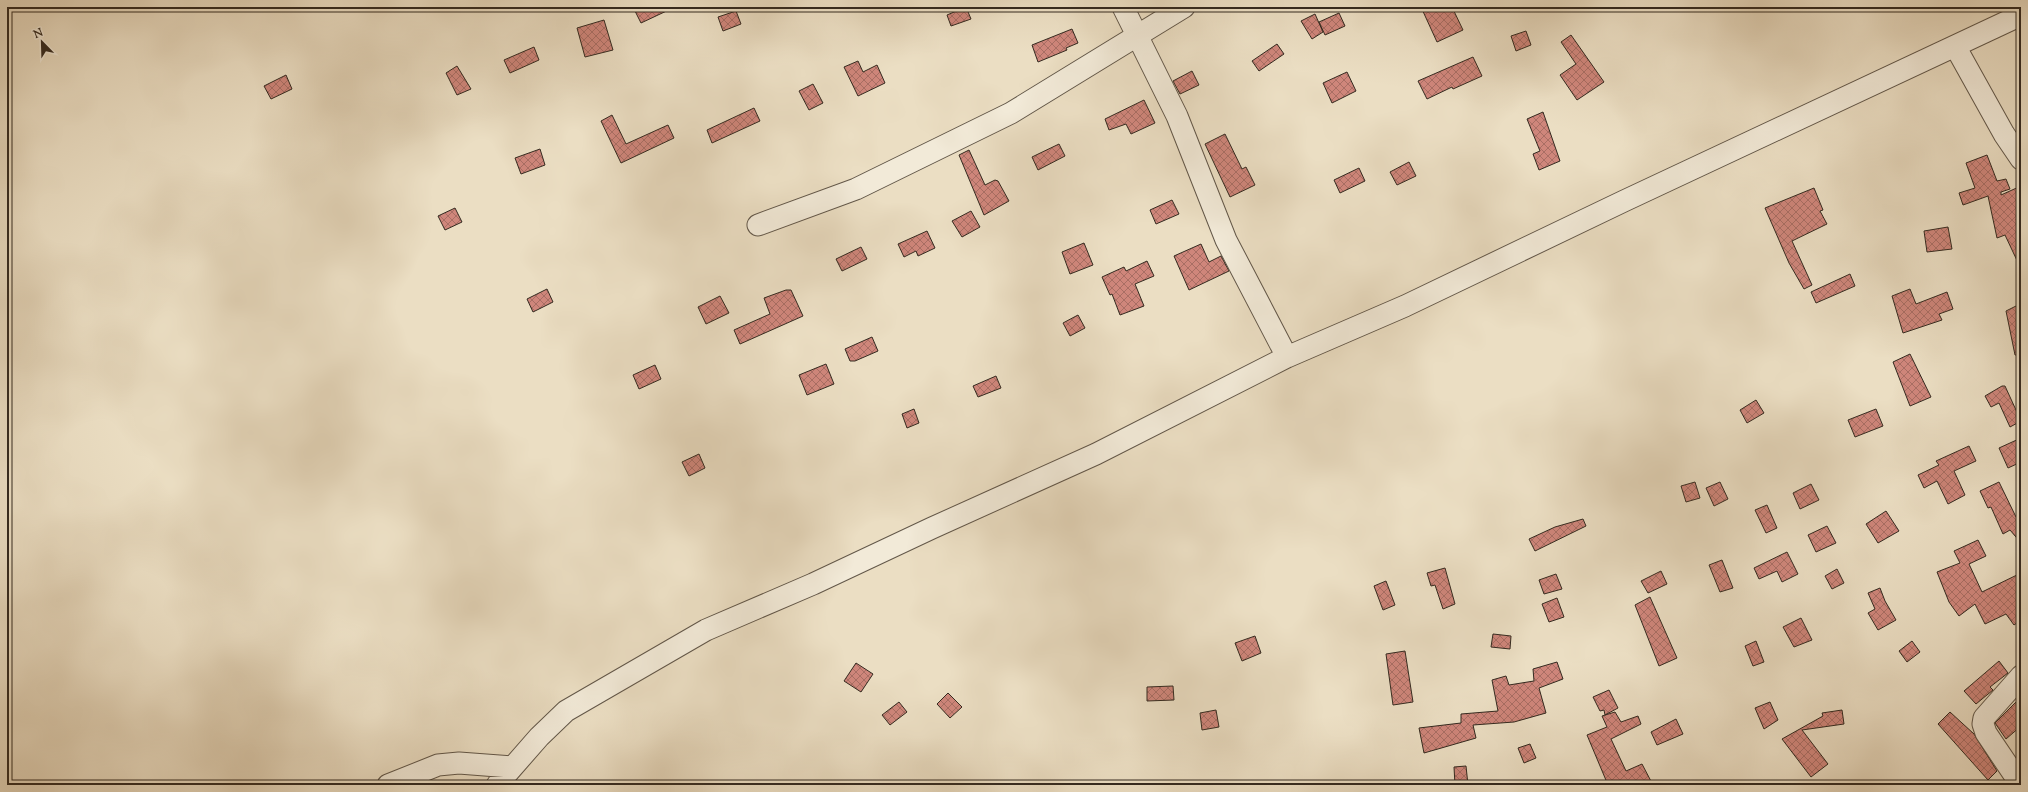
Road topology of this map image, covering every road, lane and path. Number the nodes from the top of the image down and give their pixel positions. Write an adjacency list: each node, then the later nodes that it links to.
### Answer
1 (1123, 7): 4 (street)
2 (1184, 7): 4 (street)
3 (2021, 15): 5 (street)
4 (1137, 36): 7 (street); 8 (street)
5 (1955, 46): 6 (street); 8 (street)
6 (2021, 159)
7 (758, 225)
8 (1287, 357): 10 (street)
9 (2021, 676): 13 (street)
10 (512, 767): 11 (street); 12 (street)
11 (388, 785)
12 (497, 785)
13 (2021, 785)

